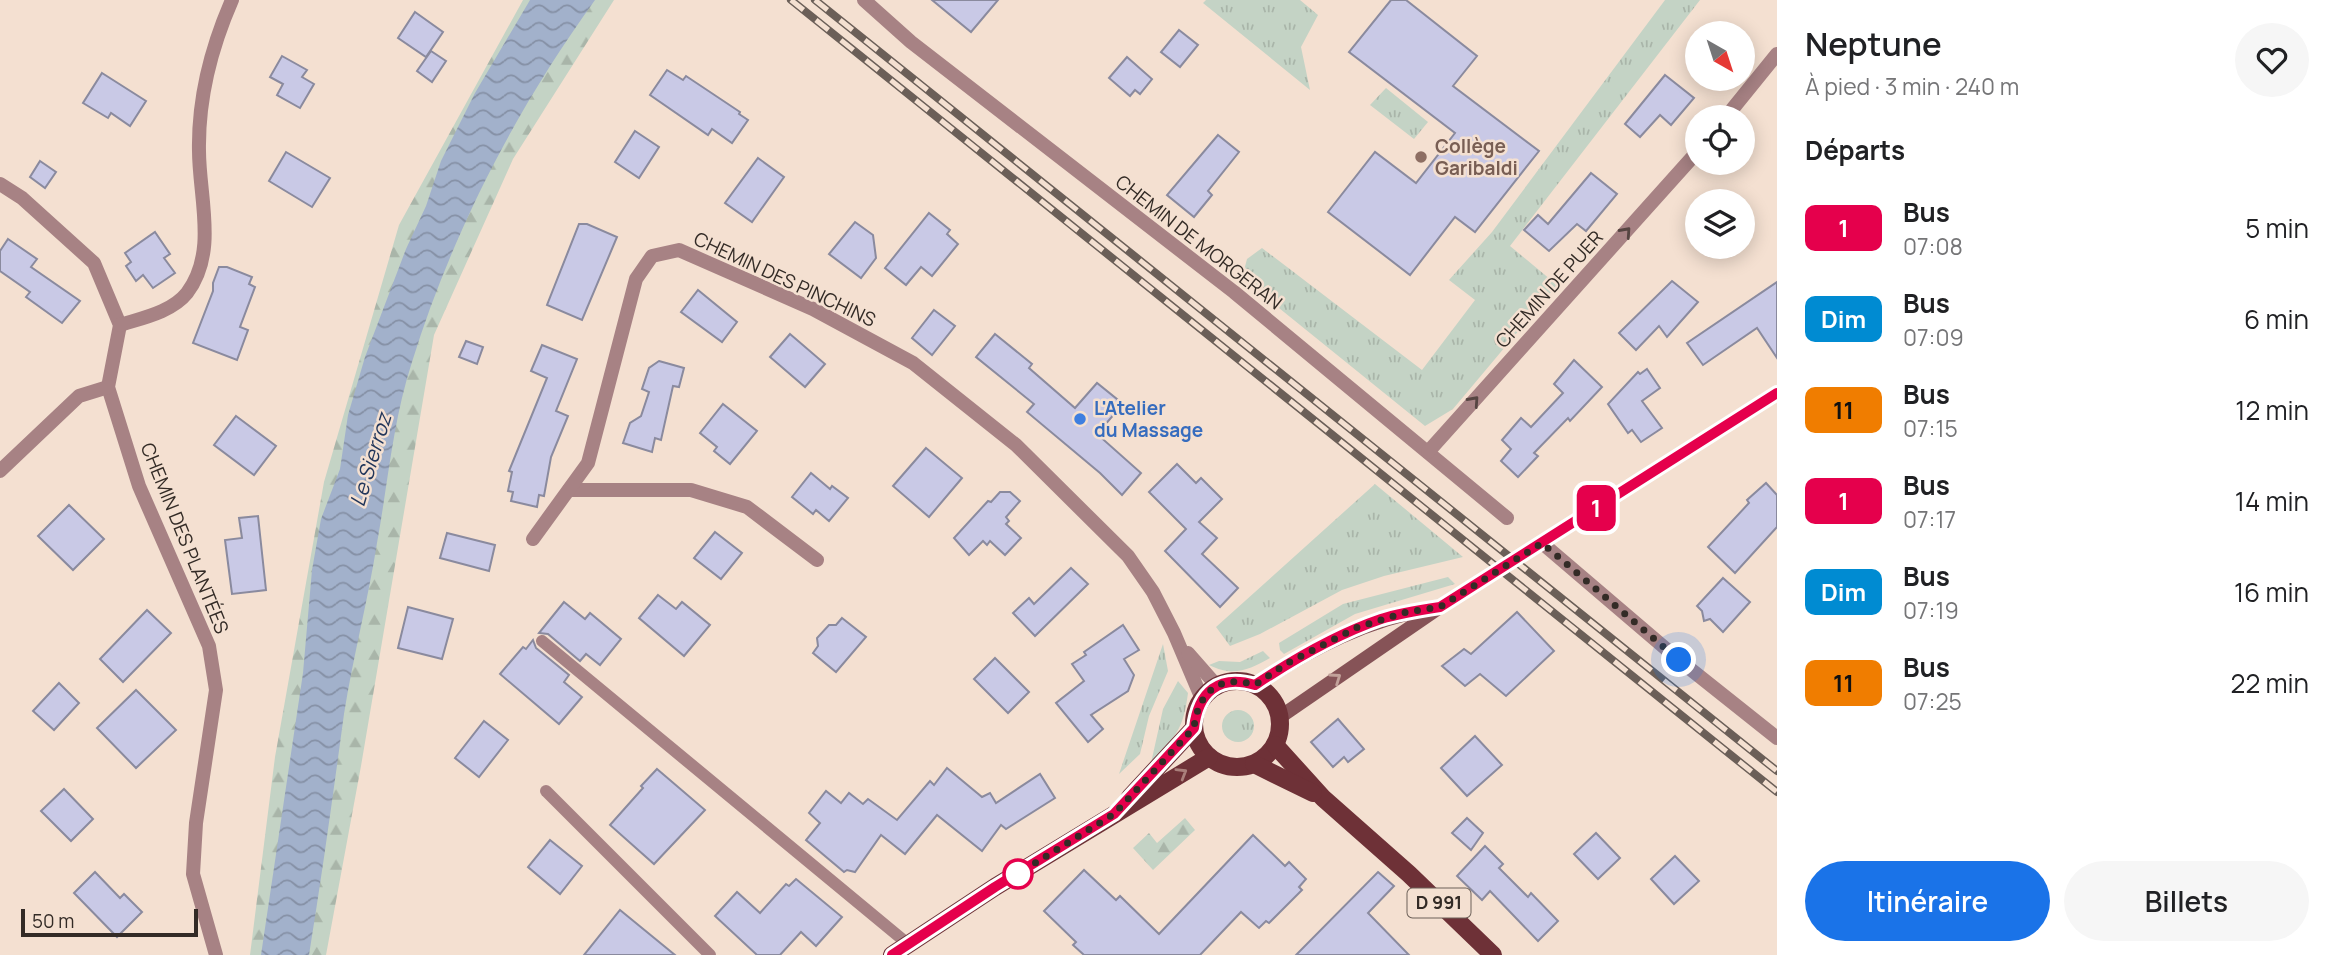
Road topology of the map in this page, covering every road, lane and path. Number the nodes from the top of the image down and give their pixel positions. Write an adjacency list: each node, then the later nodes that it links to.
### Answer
1 (232, 0): 7 (street)
2 (864, 0): 10 (street, CHEMIN DE MORGERAN)
3 (1777, 54): 4 (street)
4 (1736, 105)
5 (1685, 165): 10 (street, CHEMIN DE PUER, one-way to 5)
6 (0, 184): 7 (street)
7 (120, 325): 8 (street, CHEMIN DES PLANTÉES)
8 (108, 387): 11 (street); 33 (street, CHEMIN DES PLANTÉES)
9 (1777, 393): 15 (main road)
10 (1428, 452): 13 (street, CHEMIN DE MORGERAN)
11 (0, 471)
12 (569, 490): 14 (street, CHEMIN DES PINCHINS); 16 (street); 18 (street, CHEMIN DES PINCHINS)
13 (1507, 518)
14 (533, 539)
15 (1542, 543): 17 (main road); 25 (street)
16 (817, 560)
17 (1440, 607): 20 (main road); 23 (main road, one-way to 17)
18 (1174, 633): 21 (street, CHEMIN DES PINCHINS); 22 (street, CHEMIN DES PINCHINS)
19 (542, 640): 32 (lane)
20 (1255, 685): 21 (main road); 23 (main road)
21 (1217, 686): 22 (main road)
22 (1202, 699): 24 (main road)
23 (1280, 717): 26 (main road)
24 (1194, 728): 27 (main road); 31 (main road)
25 (1777, 738)
26 (1275, 745): 28 (main road); 30 (main road, D 991)
27 (1209, 757): 28 (main road); 31 (main road, one-way to 27)
28 (1254, 764): 30 (main road, D 991)
29 (546, 791): 34 (lane)
30 (1323, 798): 36 (main road, D 991)
31 (1114, 814): 32 (main road)
32 (908, 944): 35 (main road)
33 (216, 955)
34 (710, 955)
35 (892, 955)
36 (1493, 955)

